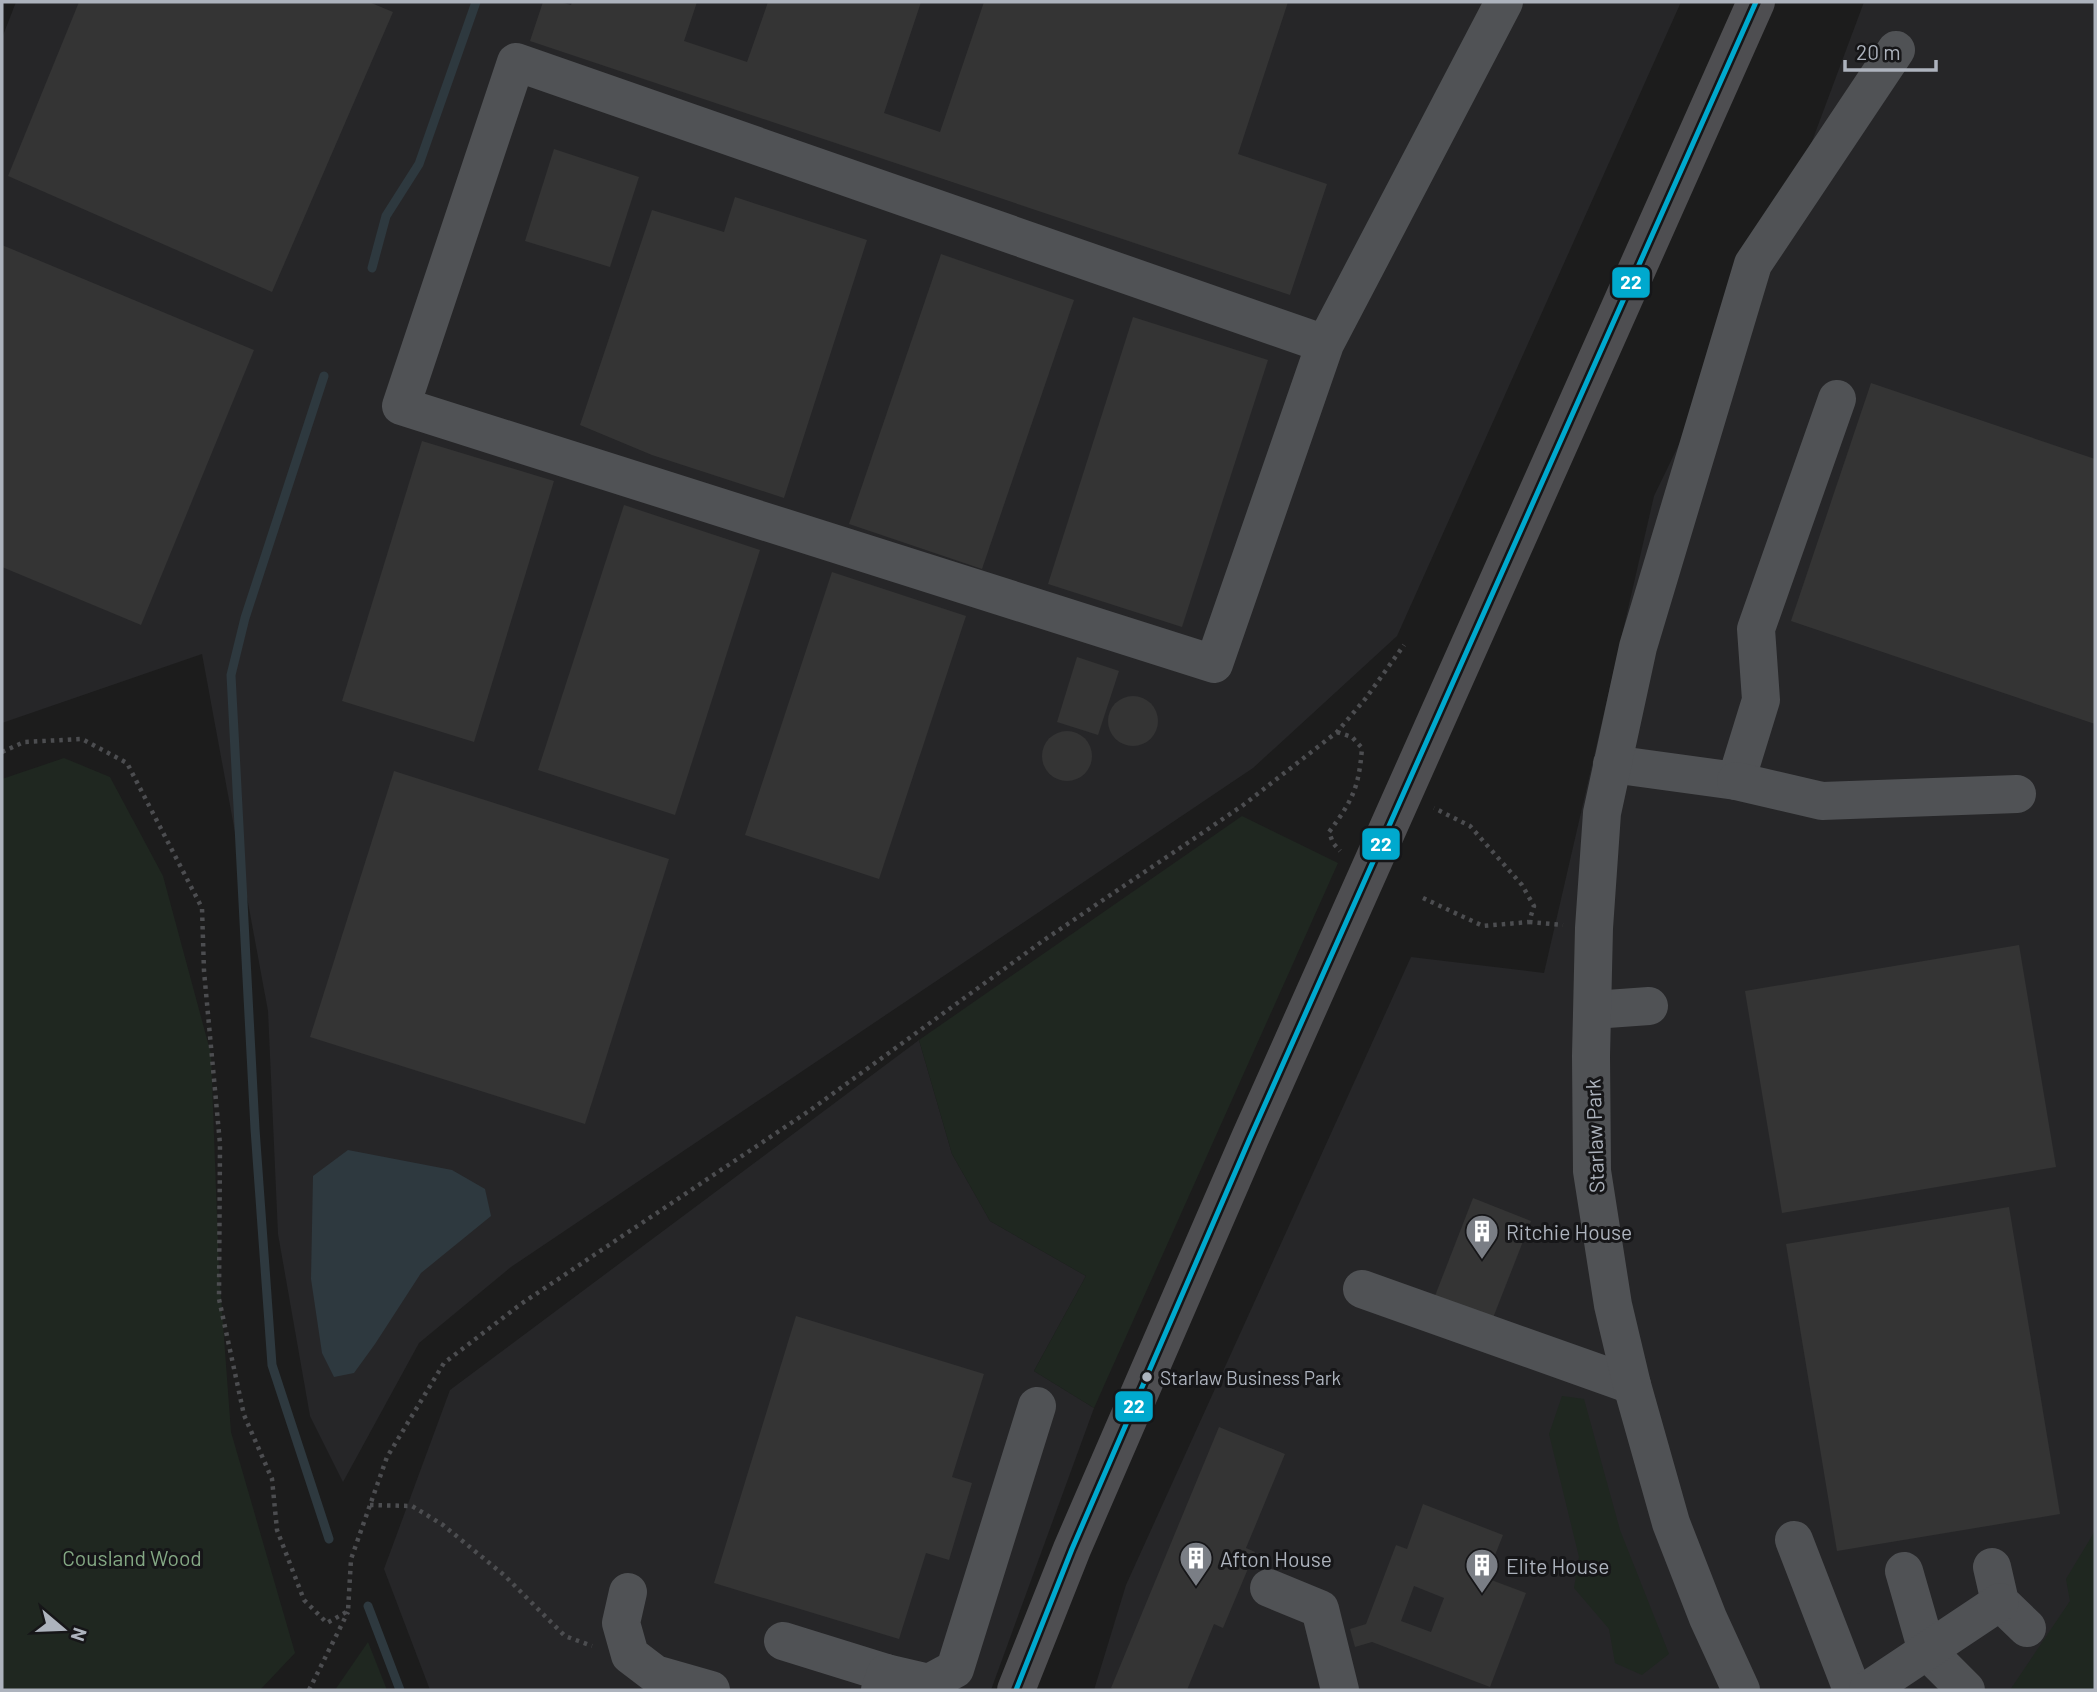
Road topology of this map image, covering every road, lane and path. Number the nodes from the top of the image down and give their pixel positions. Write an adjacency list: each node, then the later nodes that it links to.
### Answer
1 (1504, 2): 4 (street)
2 (1756, 2): 33 (main road)
3 (1896, 50): 9 (street, Starlaw Park)
4 (1325, 344): 4 (street)
5 (1837, 399): 10 (street)
6 (1404, 645): 7 (path)
7 (1337, 732): 13 (path); 20 (path)
8 (2, 752): 25 (path)
9 (1612, 764): 10 (street); 16 (street, Starlaw Park)
10 (1736, 781): 11 (street)
11 (2017, 793)
12 (1431, 807): 14 (path)
13 (1341, 852)
14 (1423, 898)
15 (1649, 1006): 16 (street)
16 (1593, 1010): 18 (street, Starlaw Park)
17 (1362, 1289): 18 (street)
18 (1632, 1385): 35 (street, Starlaw Park)
19 (1037, 1406): 30 (street)
20 (370, 1506): 25 (path); 29 (path)
21 (1794, 1540): 36 (street)
22 (1903, 1571): 28 (street)
23 (1269, 1588): 34 (street)
24 (628, 1592): 29 (street)
25 (348, 1611): 31 (path)
26 (2027, 1628): 28 (street)
27 (783, 1641): 30 (street)
28 (1927, 1651): 37 (street); 38 (street)
29 (630, 1655): 32 (street)
30 (883, 1682)
31 (309, 1690)
32 (711, 1690)
33 (1016, 1690)
34 (1340, 1690)
35 (1741, 1690)
36 (1852, 1690)
37 (1868, 1690)
38 (1966, 1690)

